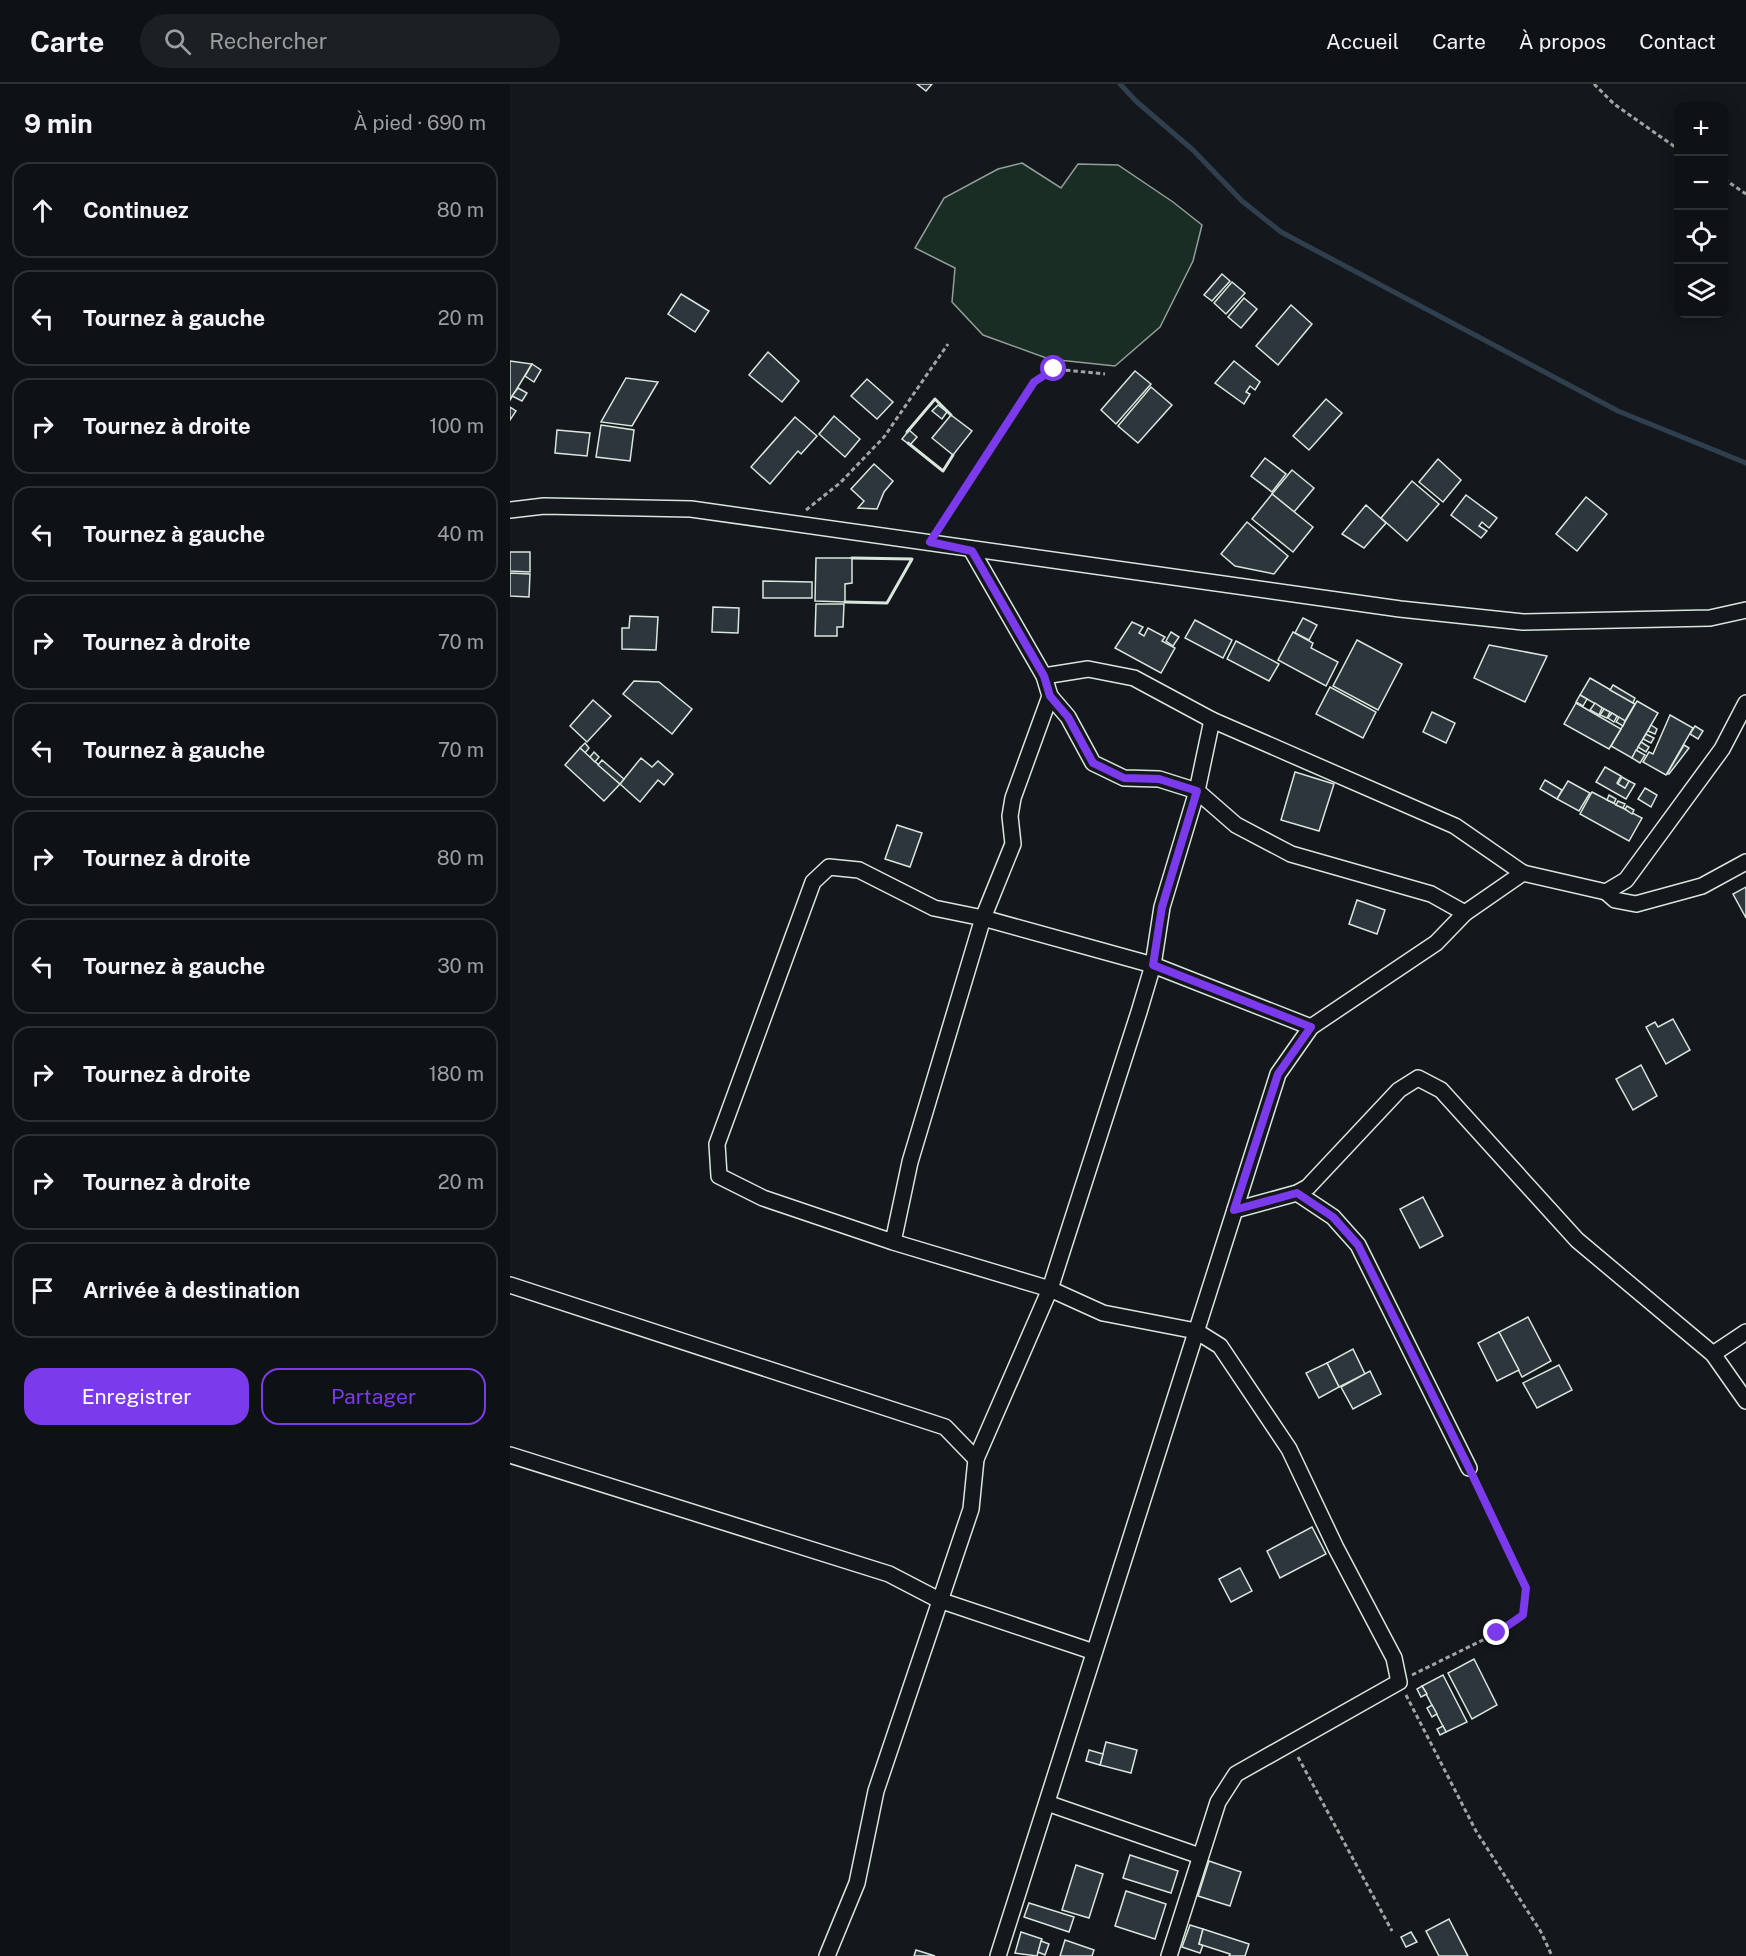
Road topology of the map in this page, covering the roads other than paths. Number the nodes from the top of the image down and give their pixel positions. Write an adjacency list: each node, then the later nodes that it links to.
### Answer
1 (510, 510): 2 (street)
2 (972, 551): 3 (street); 4 (street)
3 (1746, 610)
4 (1044, 676): 5 (street); 7 (street)
5 (1050, 696): 8 (street); 13 (street)
6 (1746, 703): 11 (street)
7 (1212, 720): 8 (street); 10 (street)
8 (1197, 791): 12 (street); 14 (street)
9 (1746, 862): 11 (street)
10 (1523, 873): 11 (street); 12 (street)
11 (1606, 892)
12 (1465, 913): 15 (street)
13 (983, 918): 14 (street); 18 (street); 18 (street)
14 (1153, 965): 15 (street); 20 (street)
15 (1311, 1027): 17 (street)
16 (1297, 1193): 17 (street); 23 (street); 27 (street)
17 (1234, 1210): 21 (street)
18 (893, 1242): 20 (street)
19 (510, 1285): 26 (street)
20 (1050, 1288): 21 (street); 26 (street)
21 (1196, 1331): 29 (street); 31 (street)
22 (1746, 1332): 23 (street)
23 (1713, 1354): 24 (street)
24 (1746, 1401)
25 (510, 1455): 28 (street)
26 (976, 1459): 28 (street)
27 (1469, 1468)
28 (939, 1600): 29 (street); 32 (street)
29 (1094, 1652): 30 (street)
30 (1047, 1803): 31 (street); 33 (street)
31 (1200, 1856): 34 (street)
32 (827, 1956)
33 (998, 1956)
34 (1169, 1956)

